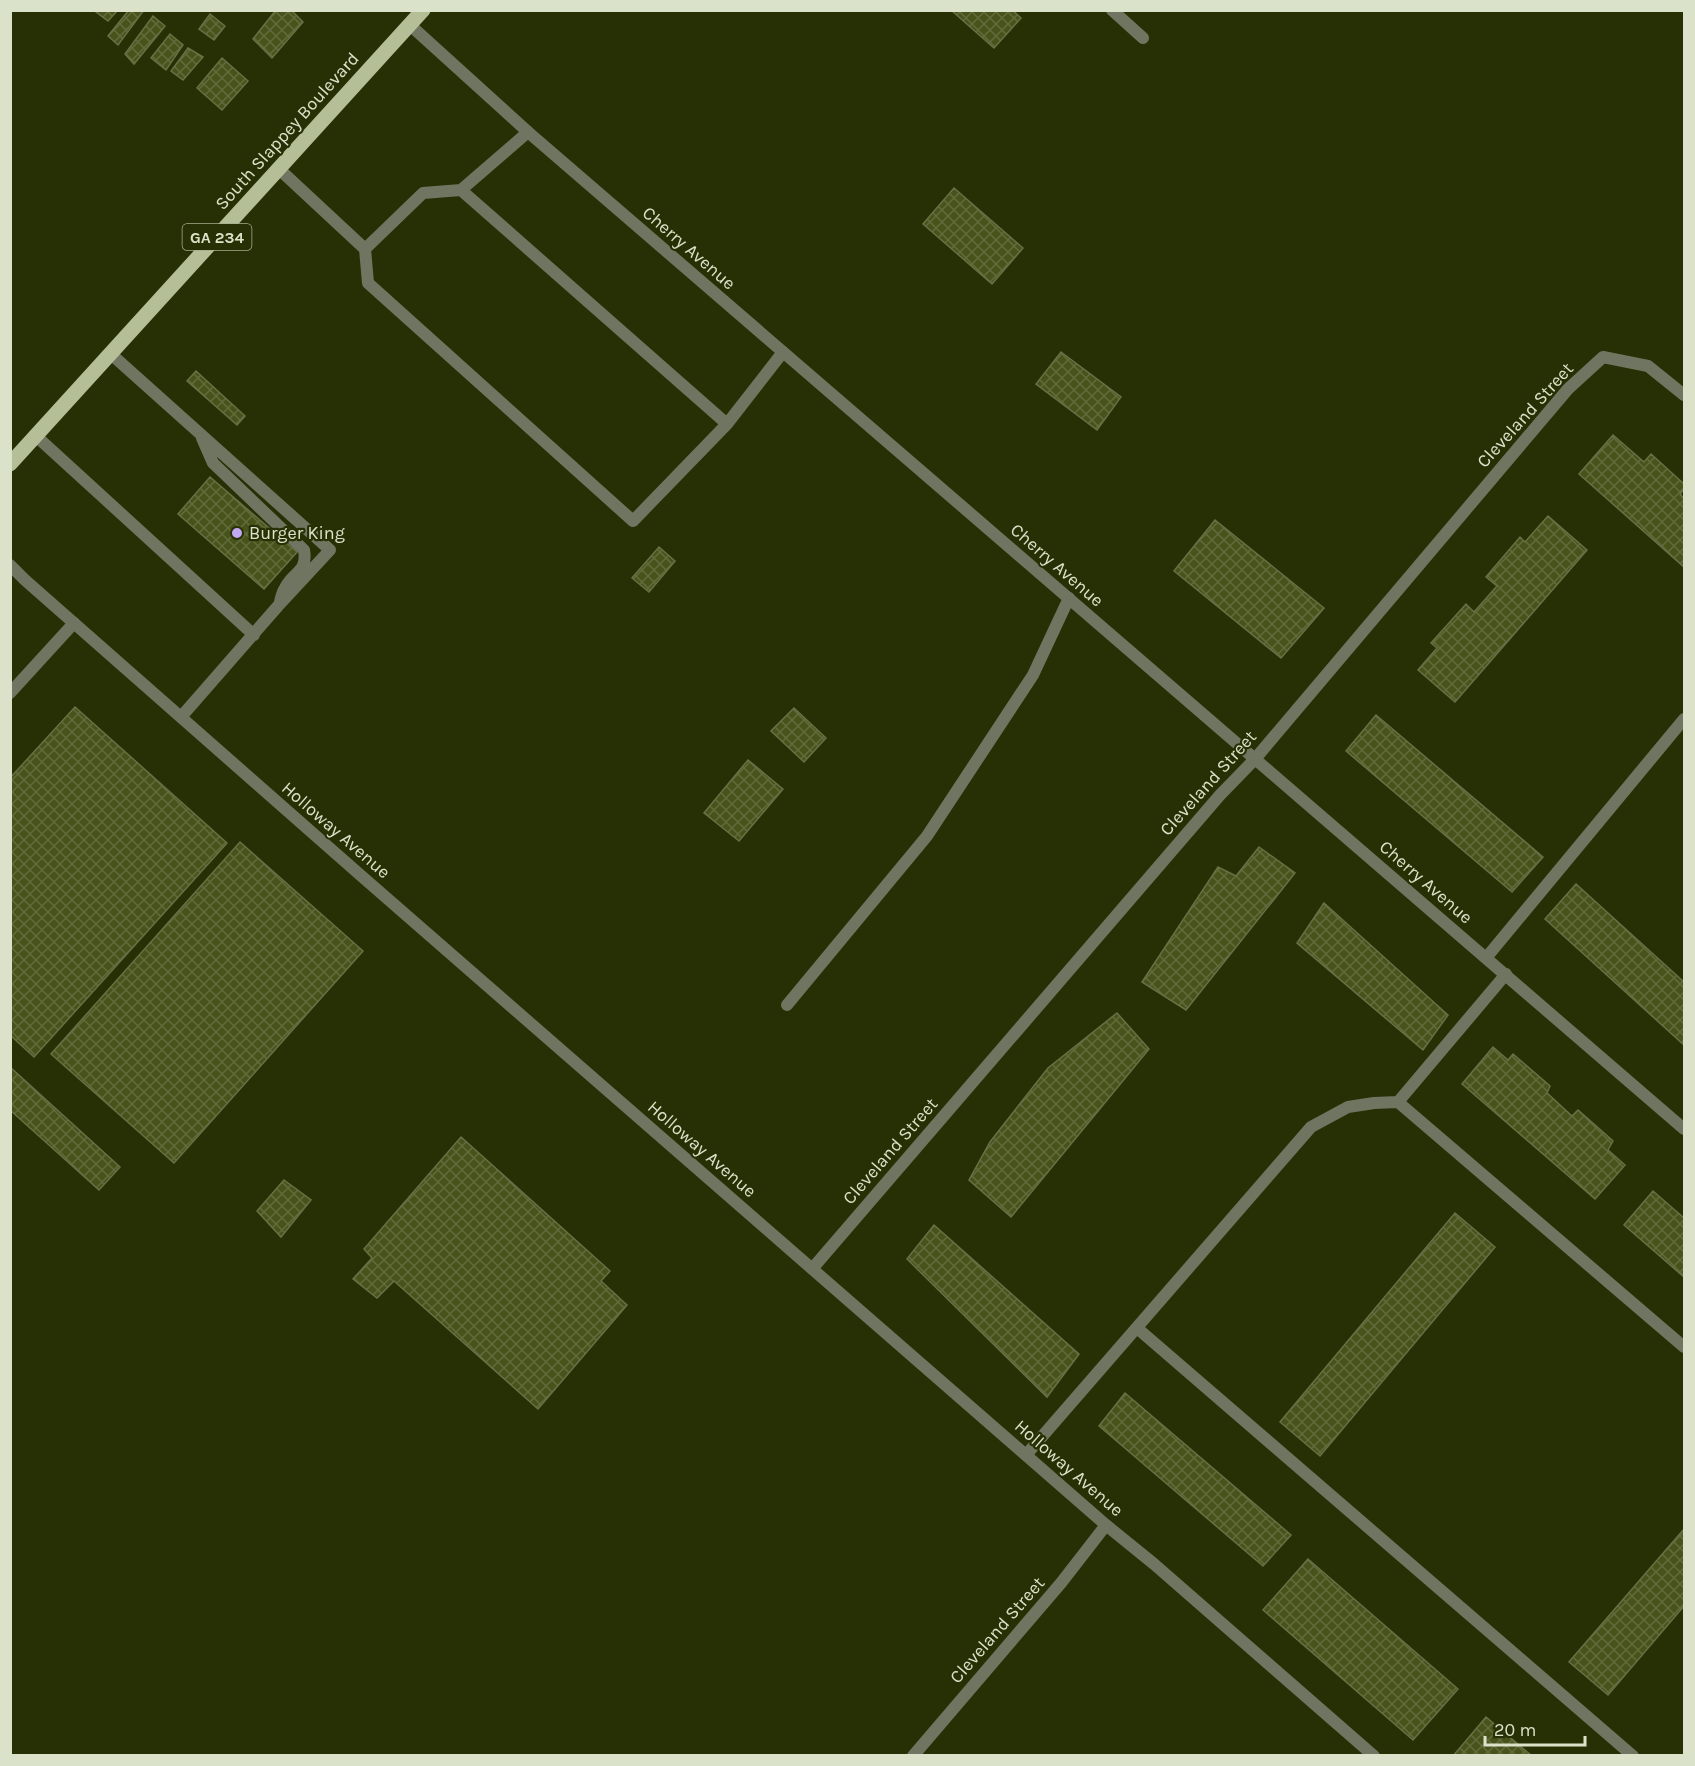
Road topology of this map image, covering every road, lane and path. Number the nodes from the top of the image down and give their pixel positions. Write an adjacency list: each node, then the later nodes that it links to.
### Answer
1 (423, 10): 3 (main road, South Slappey Boulevard / GA 234)
2 (1112, 10): 4 (street)
3 (410, 25): 5 (street, Cherry Avenue); 6 (main road, South Slappey Boulevard / GA 234)
4 (1143, 38)
5 (528, 132): 7 (street); 9 (street, Cherry Avenue)
6 (279, 169): 8 (street); 10 (main road, South Slappey Boulevard / GA 234)
7 (461, 189): 8 (street); 12 (street)
8 (365, 249): 12 (street)
9 (783, 352): 12 (street); 17 (street, Cherry Avenue)
10 (111, 354): 13 (street); 14 (main road, South Slappey Boulevard / GA 234)
11 (1684, 394): 24 (street, Cleveland Street)
12 (727, 424)
13 (200, 433): 18 (street); 18 (street)
14 (36, 436): 15 (main road, South Slappey Boulevard / GA 234); 20 (street)
15 (10, 464)
16 (10, 566): 19 (street, Holloway Avenue)
17 (1069, 598): 24 (street, Cherry Avenue); 27 (street)
18 (278, 606): 20 (street)
19 (74, 623): 21 (street); 22 (street, Holloway Avenue)
20 (254, 635): 22 (street)
21 (10, 693)
22 (181, 717): 30 (street, Holloway Avenue)
23 (1684, 718): 25 (street)
24 (1255, 759): 25 (street, Cherry Avenue); 30 (street, Cleveland Street)
25 (1486, 958): 26 (street, Cherry Avenue)
26 (1506, 974): 28 (street); 29 (street, Cherry Avenue)
27 (787, 1005)
28 (1398, 1102): 31 (street); 32 (street)
29 (1684, 1128)
30 (812, 1269): 33 (street, Holloway Avenue)
31 (1137, 1328): 33 (street); 37 (street)
32 (1684, 1347)
33 (1026, 1455): 34 (street, Holloway Avenue)
34 (1106, 1526): 35 (street, Cleveland Street); 36 (street, Holloway Avenue)
35 (913, 1755)
36 (1374, 1755)
37 (1633, 1755)

